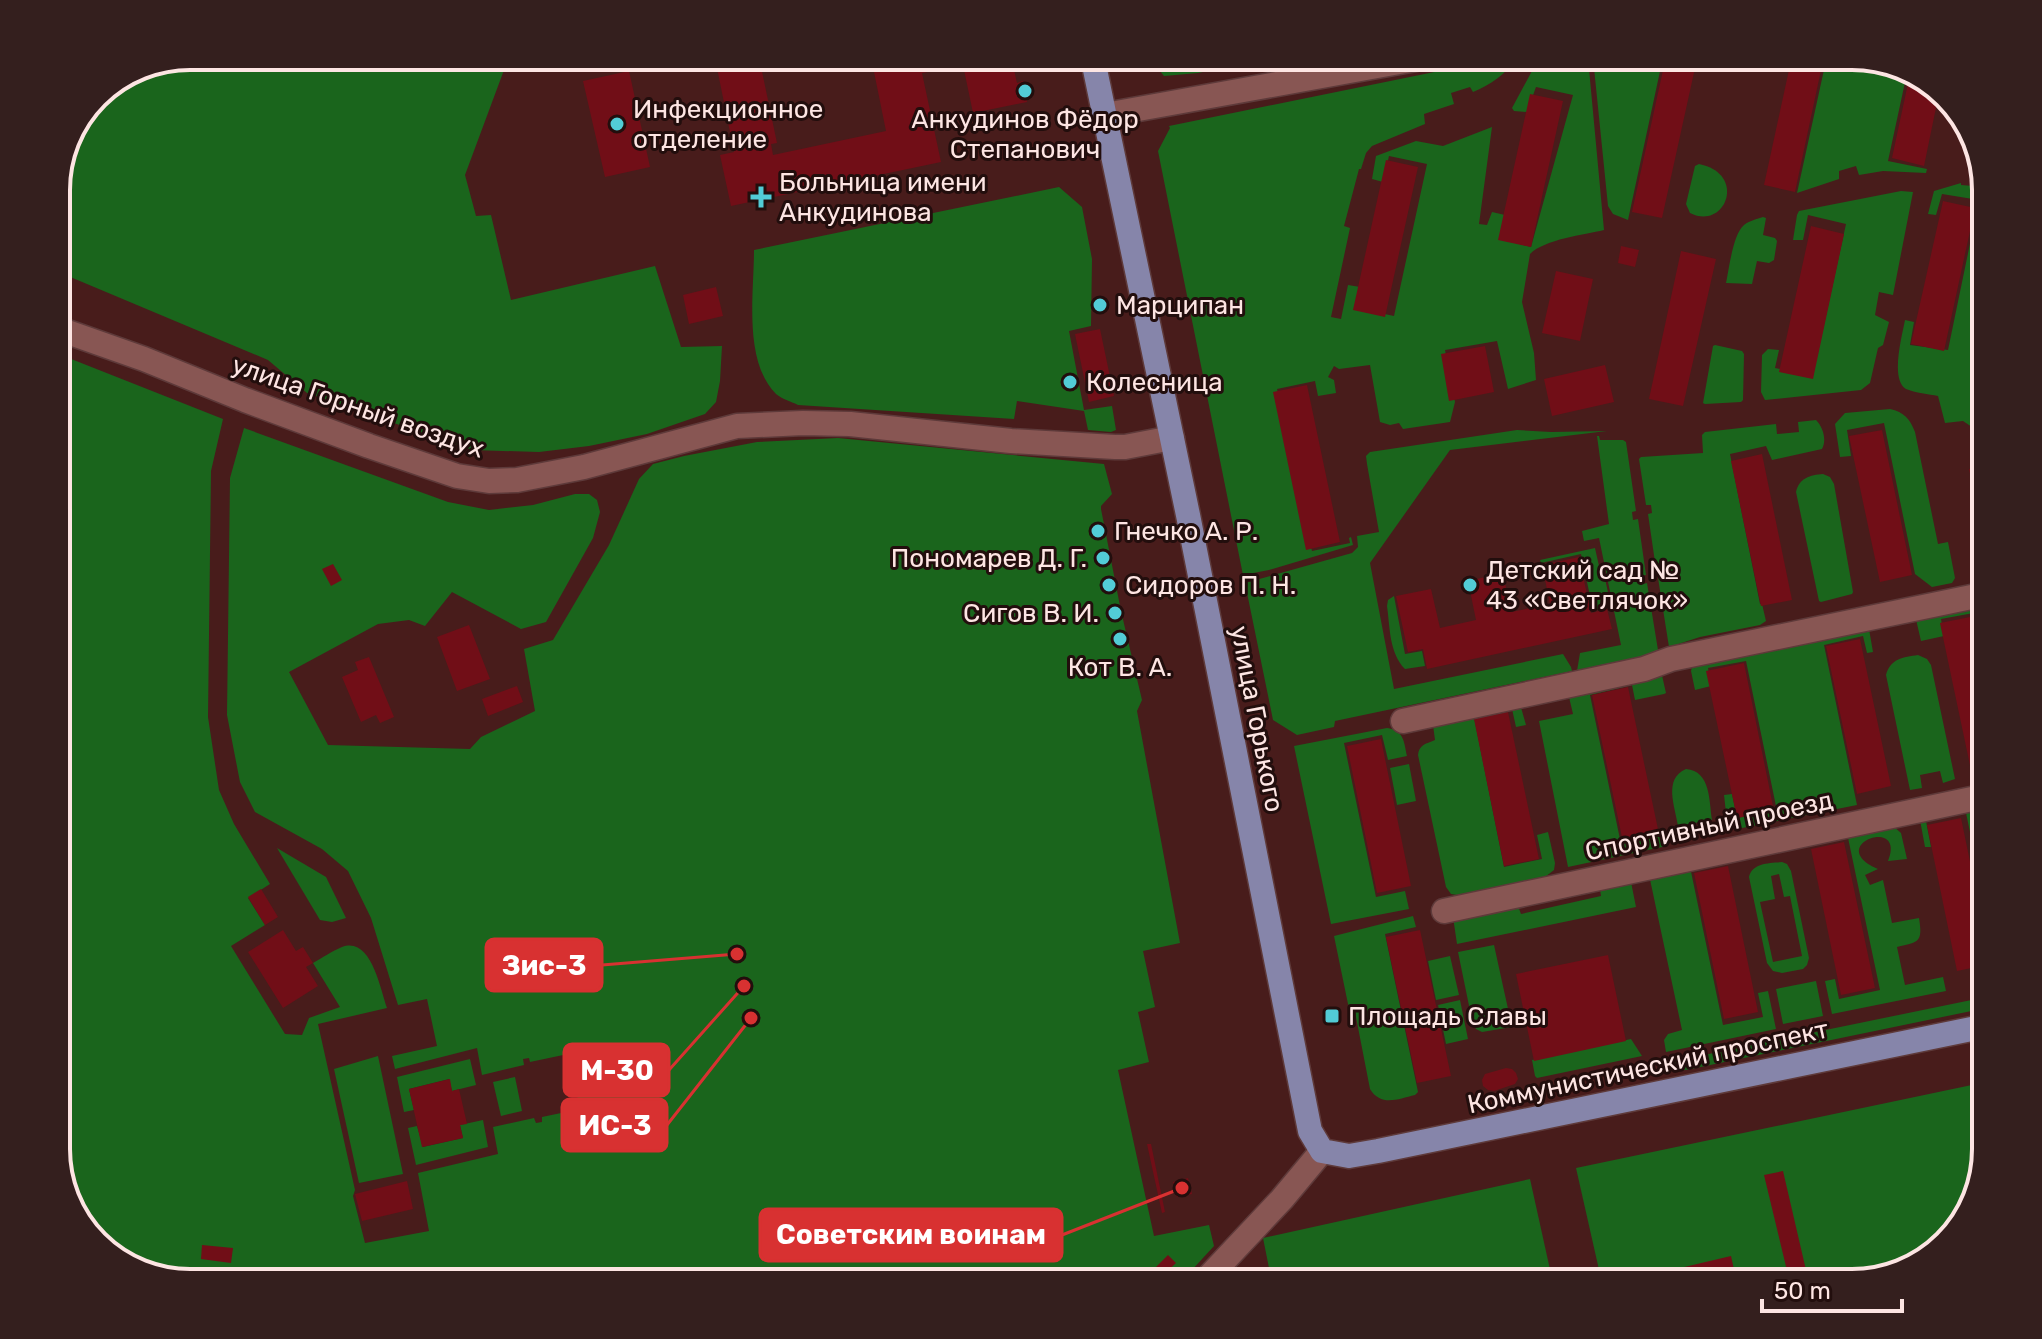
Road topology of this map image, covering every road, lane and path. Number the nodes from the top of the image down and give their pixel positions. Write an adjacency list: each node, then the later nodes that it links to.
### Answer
1 (1095, 70): 3 (main road, улица Горького)
2 (1355, 70): 3 (street)
3 (1105, 115): 5 (main road, улица Горького)
4 (70, 333): 5 (street, улица Горный воздух)
5 (1172, 438): 11 (main road, улица Горького)
6 (1972, 597): 7 (street)
7 (1403, 721)
8 (1972, 799): 9 (street, Спортивный проезд)
9 (1444, 911)
10 (1972, 1029): 11 (main road, Коммунистический проспект)
11 (1322, 1151): 12 (street)
12 (1216, 1269)

